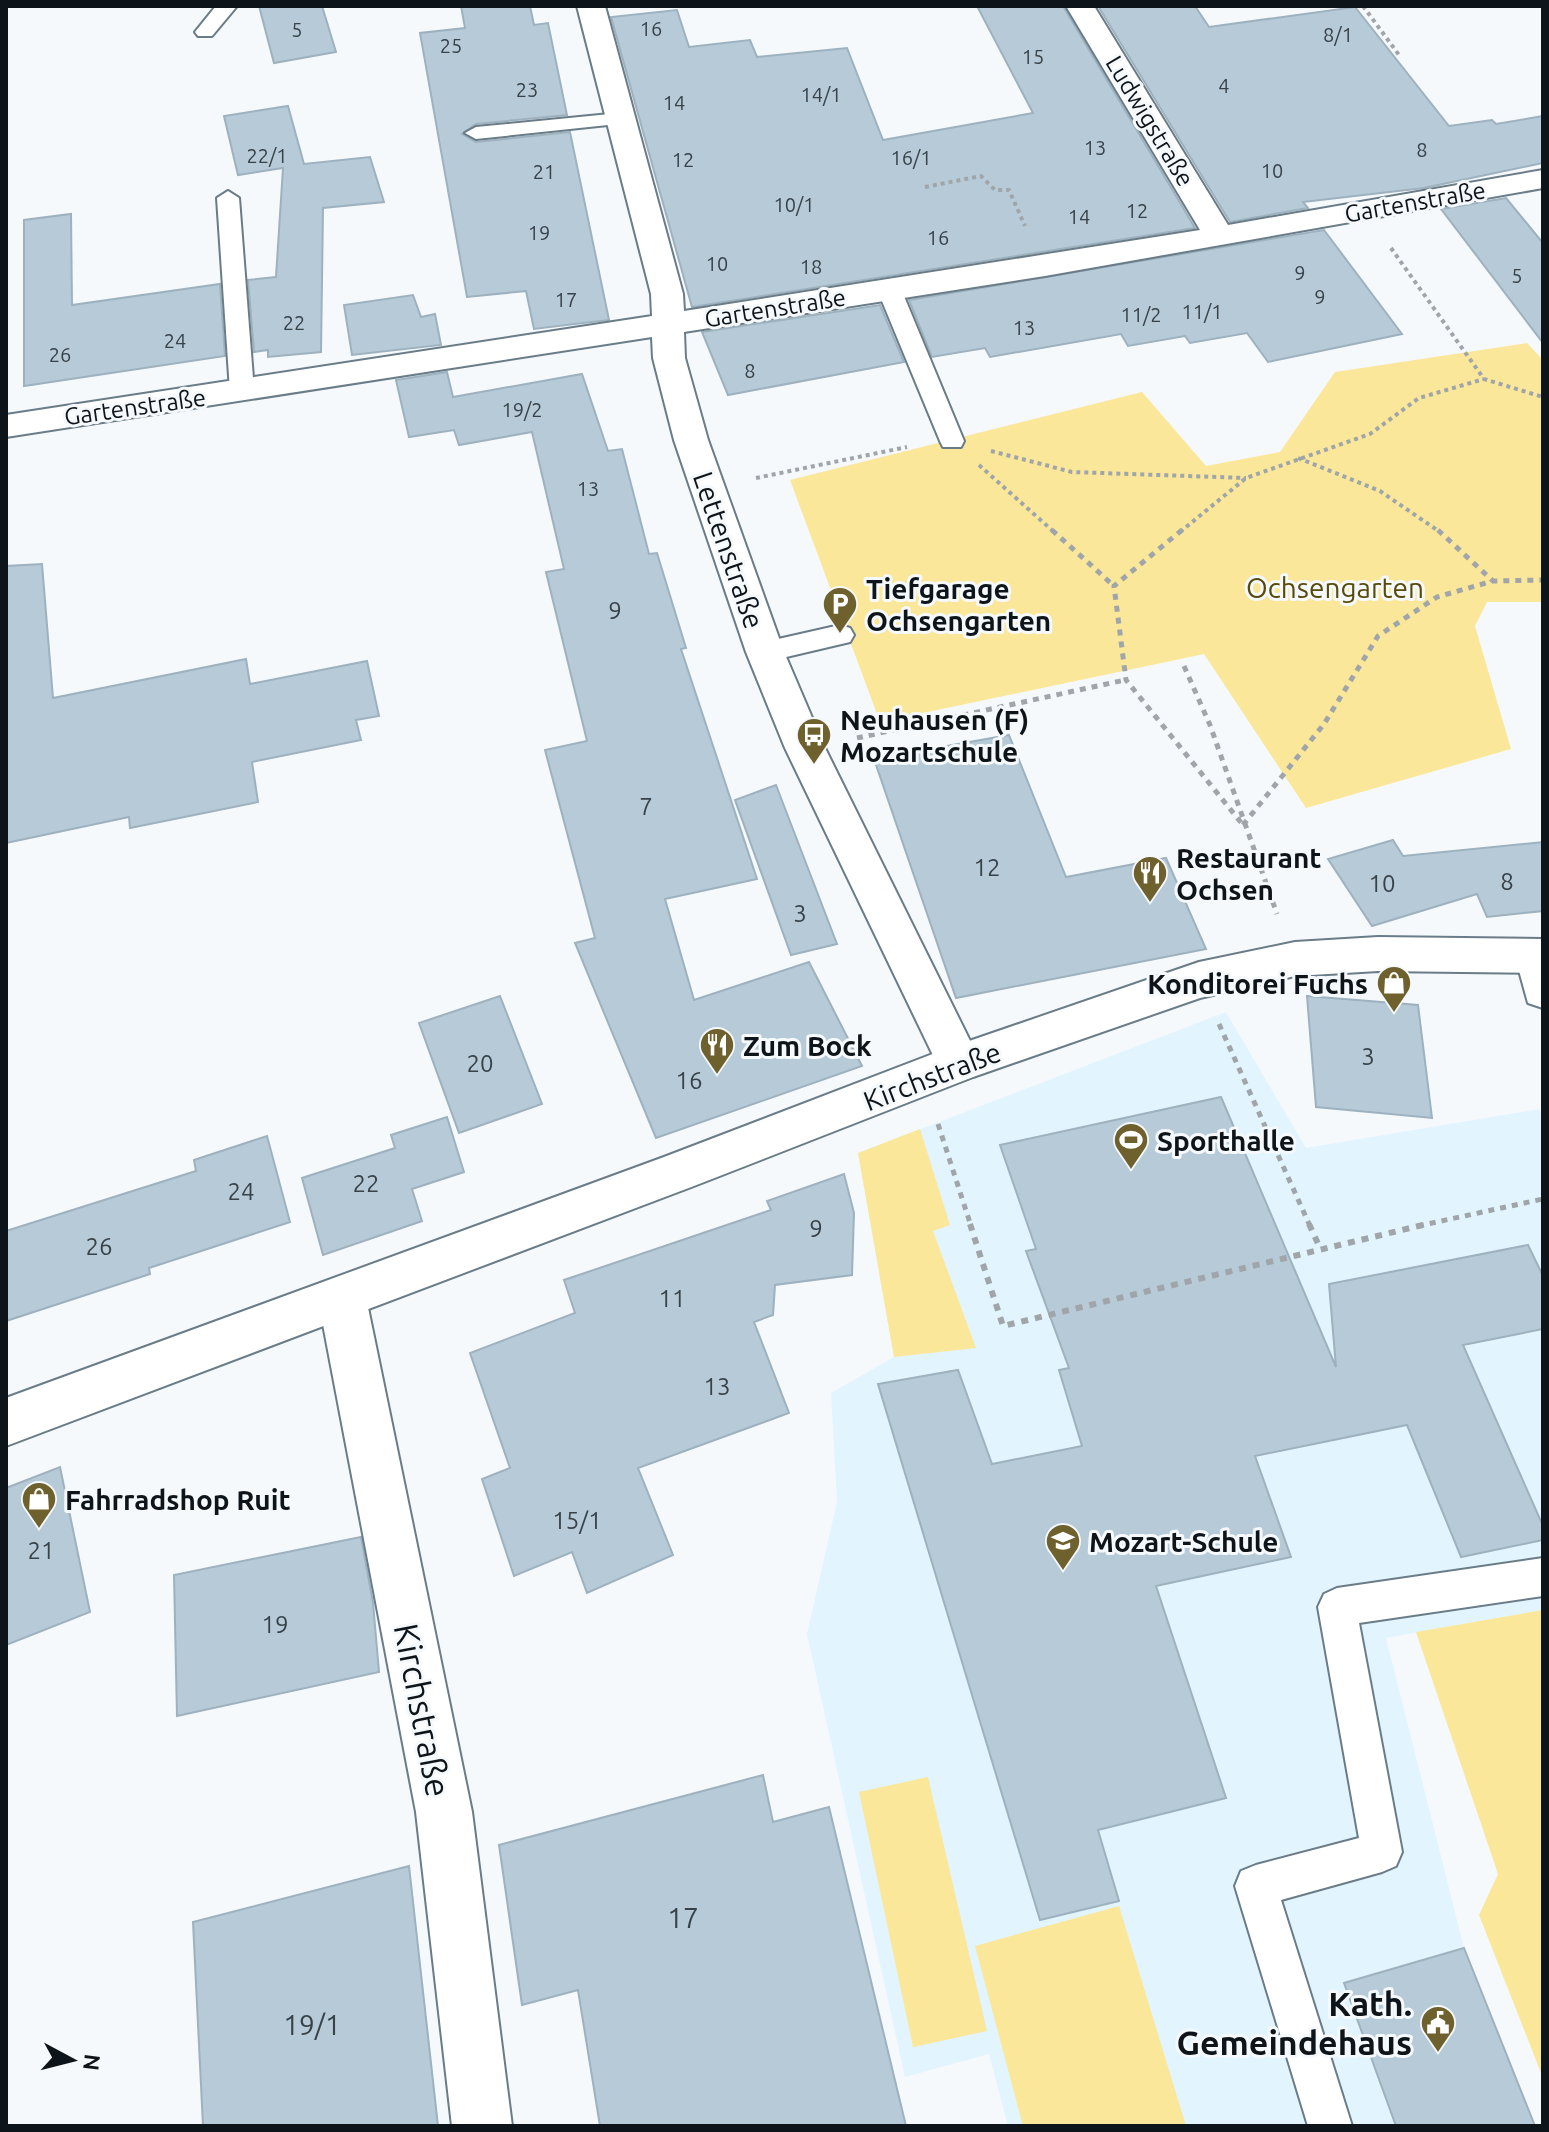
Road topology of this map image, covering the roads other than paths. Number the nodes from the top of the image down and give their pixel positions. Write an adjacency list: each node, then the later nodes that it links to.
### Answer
1 (227, 6): 4 (lane)
2 (591, 6): 5 (street, Lettenstraße)
3 (1080, 6): 9 (street, Ludwigstraße)
4 (205, 32)
5 (620, 119): 6 (lane); 11 (street, Lettenstraße)
6 (476, 133)
7 (1543, 179): 9 (street, Gartenstraße)
8 (228, 198): 12 (lane)
9 (1219, 236): 10 (street, Gartenstraße)
10 (889, 289): 11 (street, Gartenstraße); 14 (lane)
11 (667, 326): 12 (street, Gartenstraße); 16 (street, Lettenstraße)
12 (242, 391): 13 (street, Gartenstraße)
13 (6, 426)
14 (952, 441)
15 (840, 635): 16 (lane)
16 (765, 652): 18 (street, Lettenstraße)
17 (1541, 967): 18 (street, Kirchstraße)
18 (942, 1071): 19 (street, Kirchstraße)
19 (342, 1298): 20 (street, Kirchstraße); 22 (street, Kirchstraße)
20 (6, 1422)
21 (1543, 1577): 23 (lane)
22 (482, 2126)
23 (1330, 2126)

